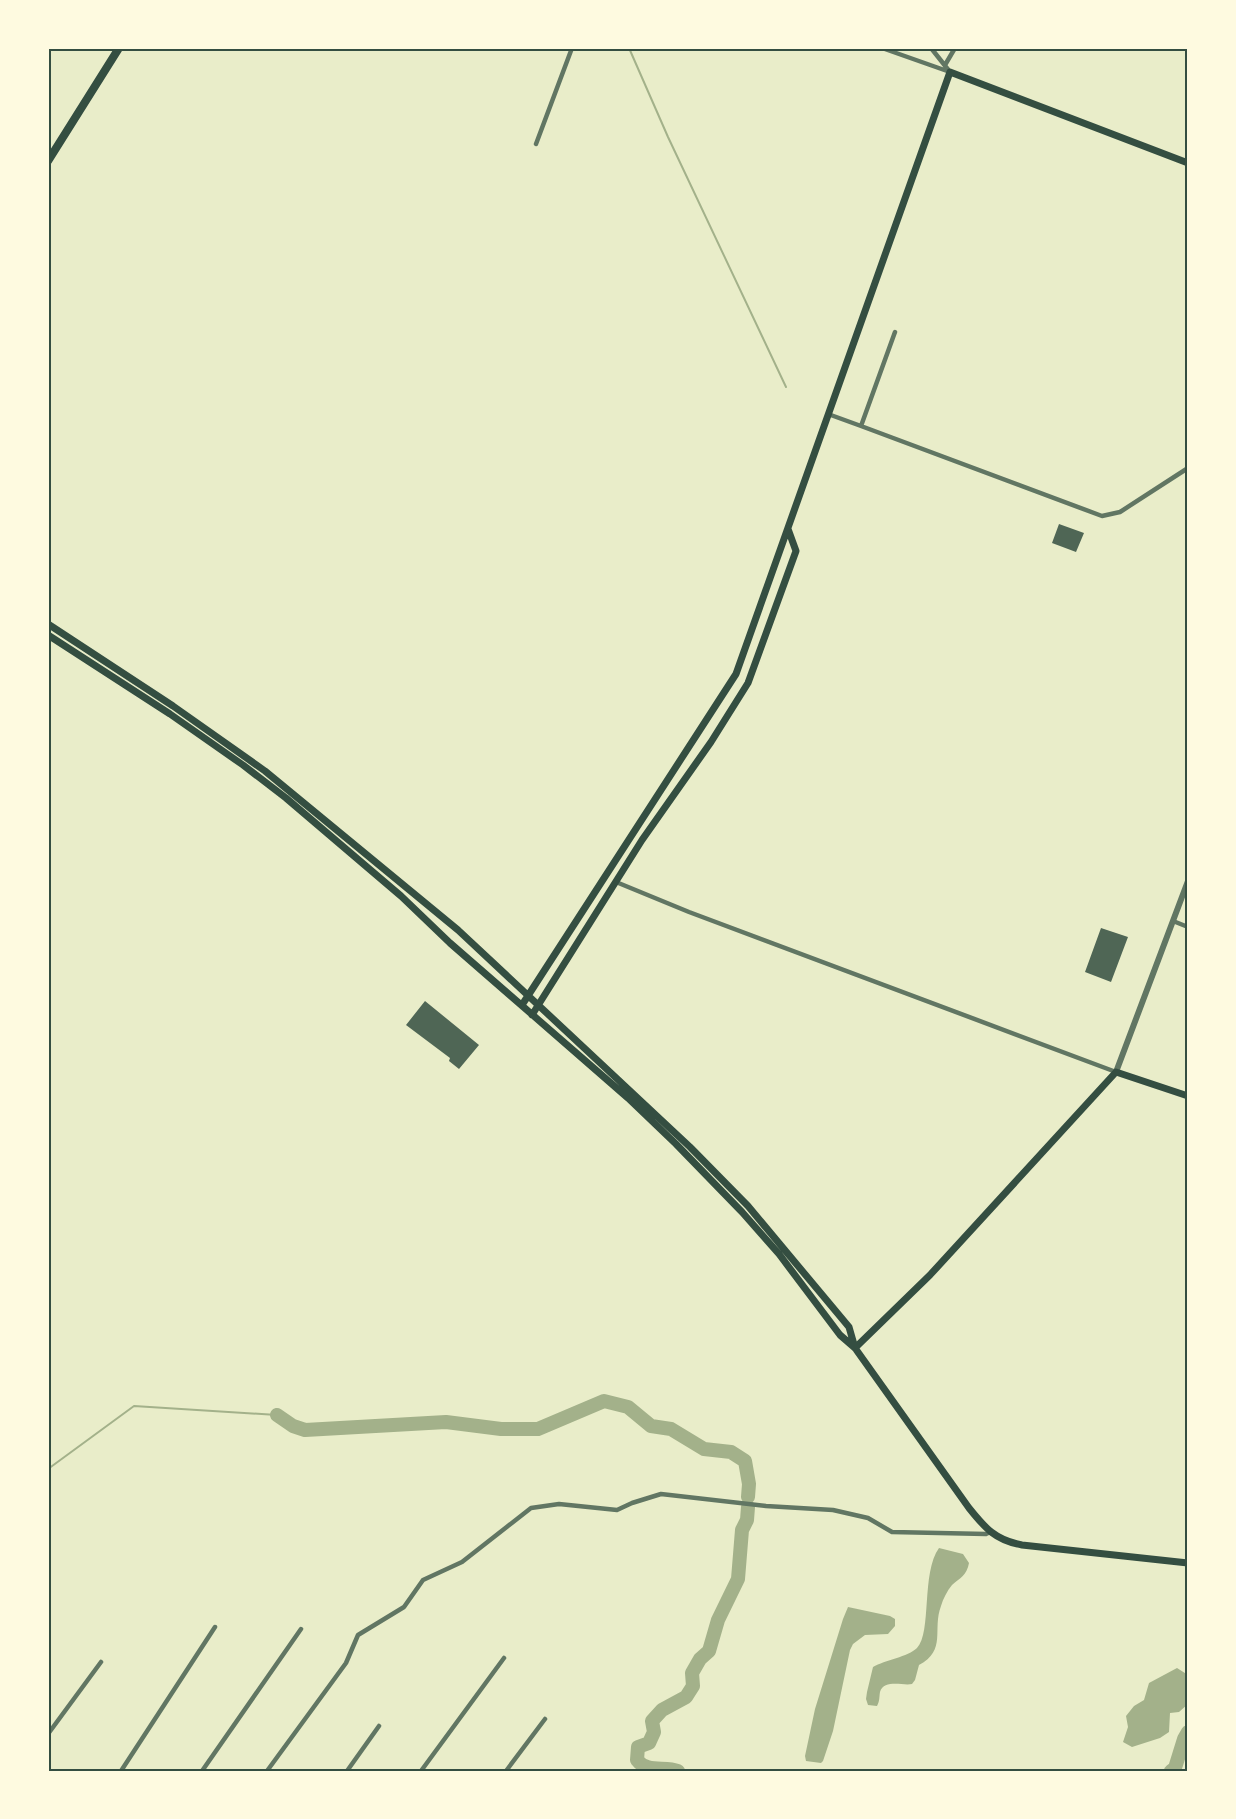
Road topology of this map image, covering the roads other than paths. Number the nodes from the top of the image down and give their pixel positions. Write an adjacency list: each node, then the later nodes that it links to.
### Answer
1 (119, 48): 8 (main road)
2 (572, 48): 7 (street)
3 (882, 48): 6 (street)
4 (932, 48): 6 (street)
5 (955, 48): 6 (street)
6 (947, 69): 9 (main road); 11 (main road)
7 (536, 144)
8 (48, 161)
9 (1188, 163)
10 (895, 332): 12 (street)
11 (828, 414): 12 (street); 14 (main road)
12 (861, 426): 13 (street)
13 (1188, 468)
14 (788, 529): 15 (main road); 16 (main road)
15 (782, 546): 16 (main road); 19 (main road)
16 (796, 551): 20 (main road)
17 (48, 624): 25 (main road)
18 (48, 635): 27 (main road)
19 (632, 833): 20 (main road); 25 (main road)
20 (642, 840): 22 (main road)
21 (1188, 880): 23 (street)
22 (616, 882): 26 (main road); 29 (street)
23 (1173, 921): 24 (street); 29 (street)
24 (1188, 927)
25 (529, 994): 26 (main road); 27 (main road)
26 (538, 1004): 28 (main road); 31 (main road)
27 (522, 1005): 28 (main road)
28 (532, 1014): 31 (main road)
29 (1116, 1072): 30 (main road); 31 (main road)
30 (1188, 1096)
31 (855, 1348): 32 (main road)
32 (990, 1532): 33 (main road); 43 (street)
33 (1188, 1563)
34 (215, 1627): 41 (street)
35 (300, 1629): 42 (street)
36 (504, 1658): 45 (street)
37 (101, 1662): 40 (street)
38 (544, 1719): 46 (street)
39 (379, 1726): 44 (street)
40 (48, 1734)
41 (121, 1771)
42 (202, 1771)
43 (267, 1771)
44 (347, 1771)
45 (421, 1771)
46 (506, 1771)

